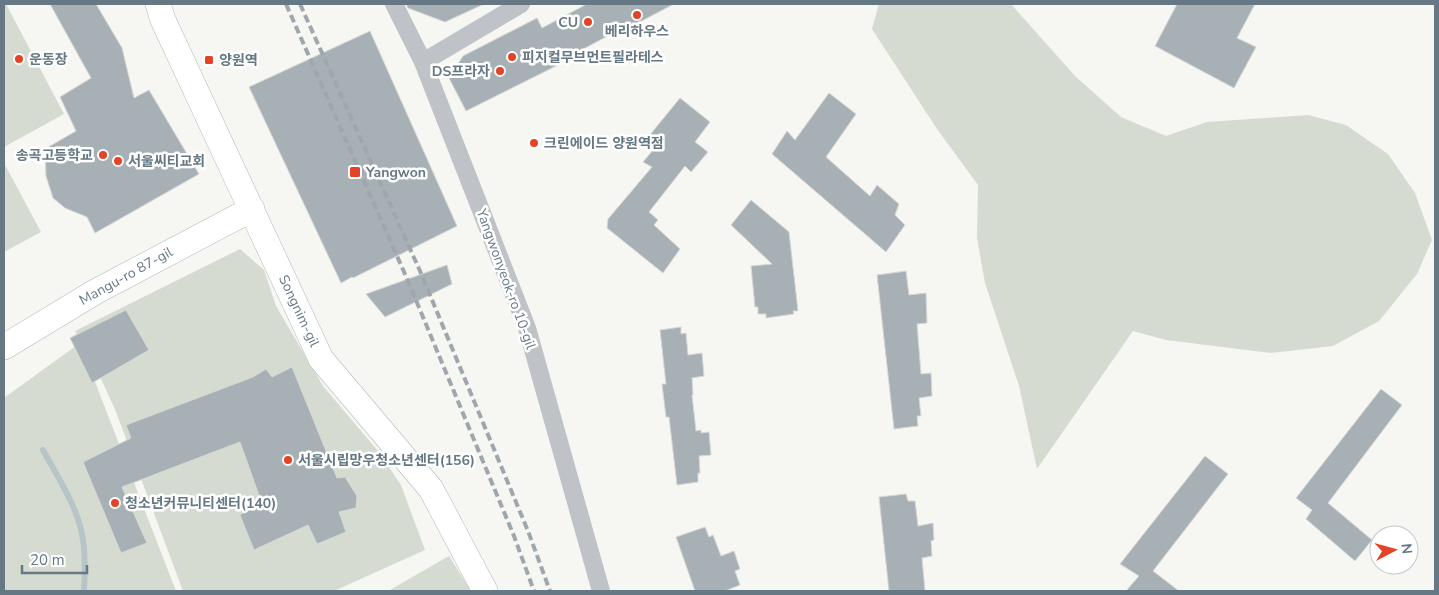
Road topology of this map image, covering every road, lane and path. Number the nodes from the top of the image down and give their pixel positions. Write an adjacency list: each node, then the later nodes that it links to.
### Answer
1 (158, 4): 5 (street, Songnim-gil)
2 (394, 4): 4 (street, Yangwonyeok-ro 10-gil)
3 (521, 4): 4 (street)
4 (423, 62): 8 (street, Yangwonyeok-ro 10-gil)
5 (252, 210): 6 (street, Mangu-ro 87-gil); 7 (street, Songnim-gil)
6 (4, 346)
7 (485, 591)
8 (601, 591)

